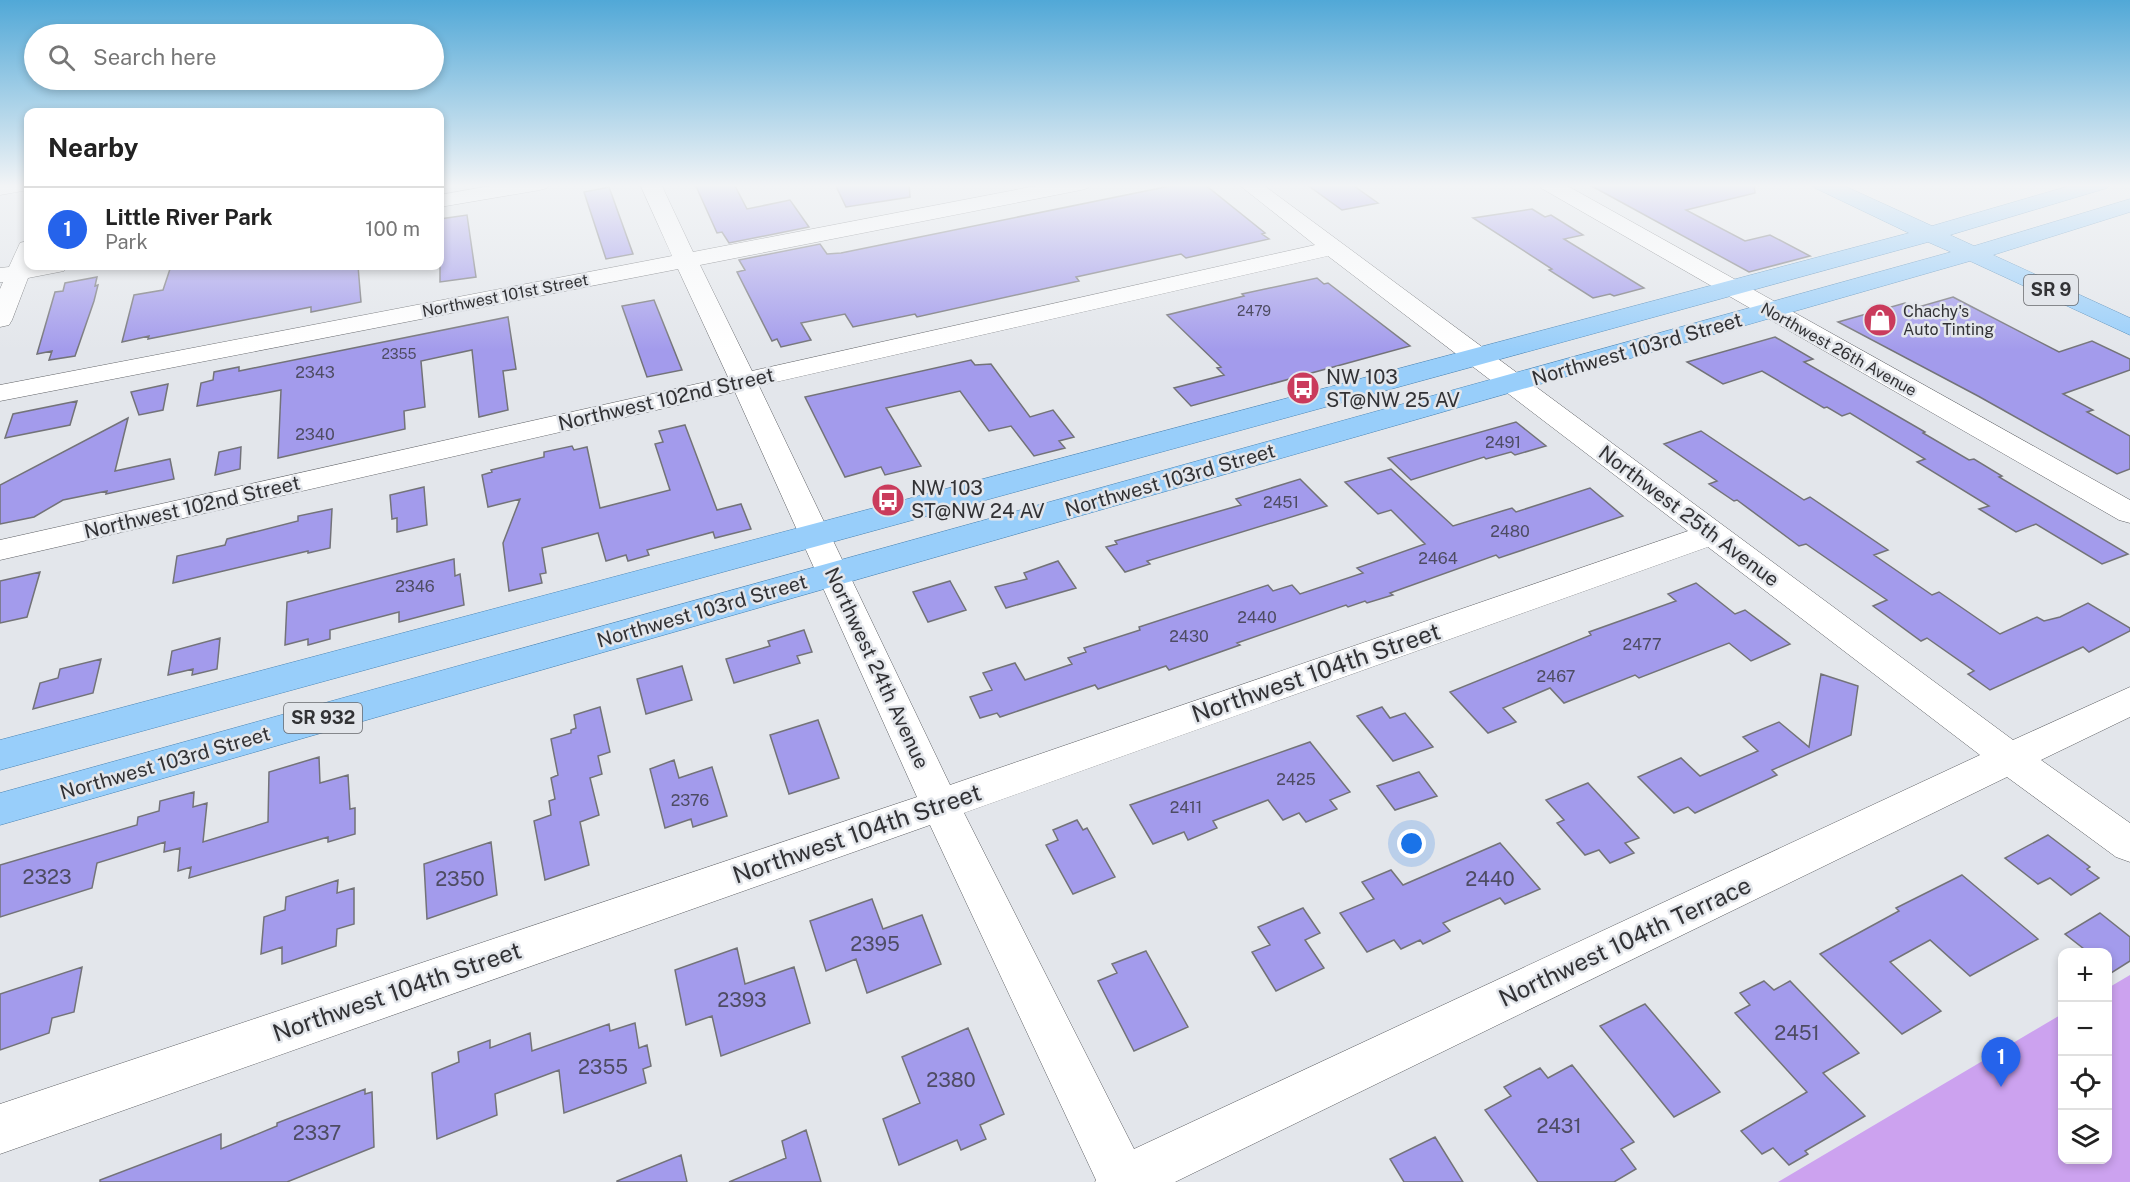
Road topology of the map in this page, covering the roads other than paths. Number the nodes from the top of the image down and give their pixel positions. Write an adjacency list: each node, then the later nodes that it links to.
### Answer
1 (675, 239): 13 (street, Northwest 24th Avenue)
2 (794, 239): 13 (street, Northwest 101st Street)
3 (1320, 239): 10 (street, Northwest 25th Avenue)
4 (1646, 239): 16 (street, Northwest 26th Avenue)
5 (1916, 239): 16 (main road, Northwest 103rd Street / SR 932)
6 (1941, 239): 12 (main road, SR 9)
7 (1989, 239): 9 (main road, SR 9)
8 (2021, 239): 9 (main road, Northwest 103rd Street / SR 932)
9 (2002, 245): 12 (main road, Northwest 103rd Street / SR 932); 17 (main road, SR 9)
10 (1332, 248): 21 (street, Northwest 25th Avenue); 22 (street, Northwest 102nd Street)
11 (24, 254): 15 (street)
12 (1972, 254): 18 (main road, Northwest 103rd Street / SR 932); 20 (main road, SR 9)
13 (685, 260): 22 (street, Northwest 24th Avenue); 24 (street, Northwest 101st Street)
14 (30, 270): 15 (street)
15 (10, 273): 19 (street)
16 (1732, 288): 18 (street, Northwest 26th Avenue); 21 (main road, Northwest 103rd Street / SR 932)
17 (2130, 303)
18 (1771, 311): 23 (main road, Northwest 103rd Street / SR 932); 25 (street, Northwest 26th Avenue)
19 (0, 320)
20 (2130, 327)
21 (1479, 356): 23 (street, Northwest 25th Avenue); 27 (main road, Northwest 103rd Street / SR 932)
22 (742, 382): 27 (street, Northwest 24th Avenue); 28 (street, Northwest 102nd Street)
23 (1515, 383): 26 (street, Northwest 25th Avenue); 29 (main road, Northwest 103rd Street / SR 932)
24 (0, 393)
25 (2130, 513)
26 (1712, 534): 32 (street, Northwest 25th Avenue); 33 (street, Northwest 104th Street)
27 (816, 536): 29 (street, Northwest 24th Avenue); 31 (main road, Northwest 103rd Street / SR 932)
28 (0, 550)
29 (834, 574): 33 (street, Northwest 24th Avenue); 34 (main road, Northwest 103rd Street / SR 932)
30 (2130, 701): 32 (street, Northwest 104th Terrace)
31 (0, 755)
32 (2010, 758): 35 (street, Northwest 25th Avenue); 37 (street, Northwest 104th Terrace)
33 (940, 805): 36 (street, Northwest 104th Street); 37 (street, Northwest 24th Avenue)
34 (0, 809)
35 (2130, 845)
36 (0, 1129)
37 (1122, 1182)

